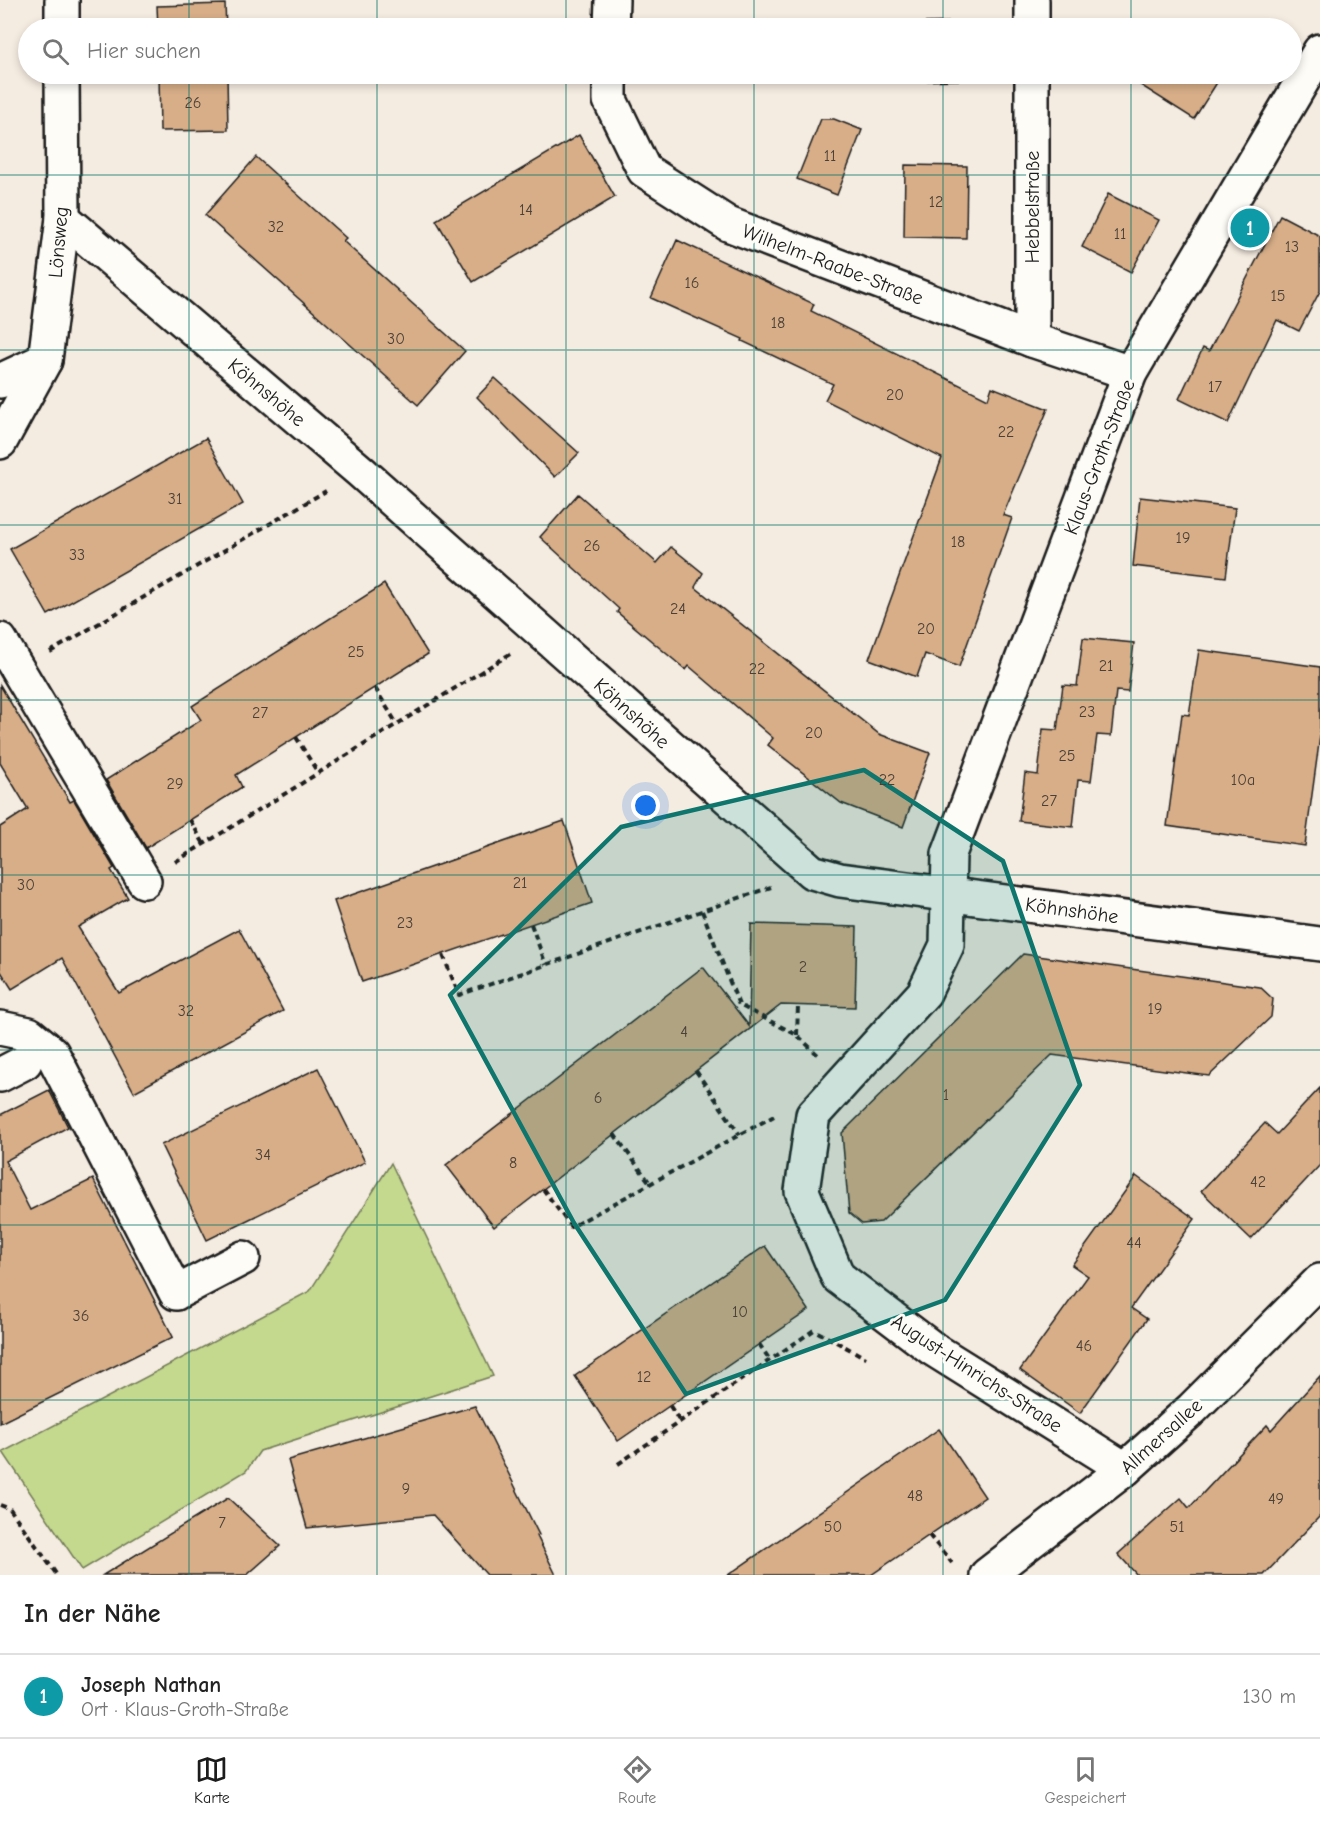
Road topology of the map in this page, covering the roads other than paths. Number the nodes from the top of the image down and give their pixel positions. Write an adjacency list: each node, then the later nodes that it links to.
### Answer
1 (62, 0): 4 (street)
2 (612, 0): 5 (street)
3 (1032, 0): 6 (street)
4 (62, 18)
5 (611, 18)
6 (1032, 18)
7 (1320, 51): 8 (street, Klaus-Groth-Straße)
8 (1302, 82)
9 (62, 84): 13 (street, Lönsweg)
10 (610, 84): 14 (street, Wilhelm-Raabe-Straße)
11 (1032, 84): 14 (street, Hebbelstraße)
12 (1301, 84): 16 (street, Klaus-Groth-Straße)
13 (63, 218): 15 (street, Lönsweg); 21 (street, Köhnshöhe)
14 (1032, 340): 16 (street, Wilhelm-Raabe-Straße)
15 (45, 360): 17 (street); 18 (street)
16 (1130, 374): 21 (street, Klaus-Groth-Straße)
17 (0, 381)
18 (0, 442)
19 (0, 640): 20 (street)
20 (144, 881)
21 (949, 893): 22 (street, Köhnshöhe); 26 (street, August-Hinrichs-Straße)
22 (1320, 944)
23 (0, 1028): 24 (street)
24 (243, 1258)
25 (1320, 1281): 26 (street, Allmersallee)
26 (1125, 1468): 27 (street, Allmersallee)
27 (987, 1575)

